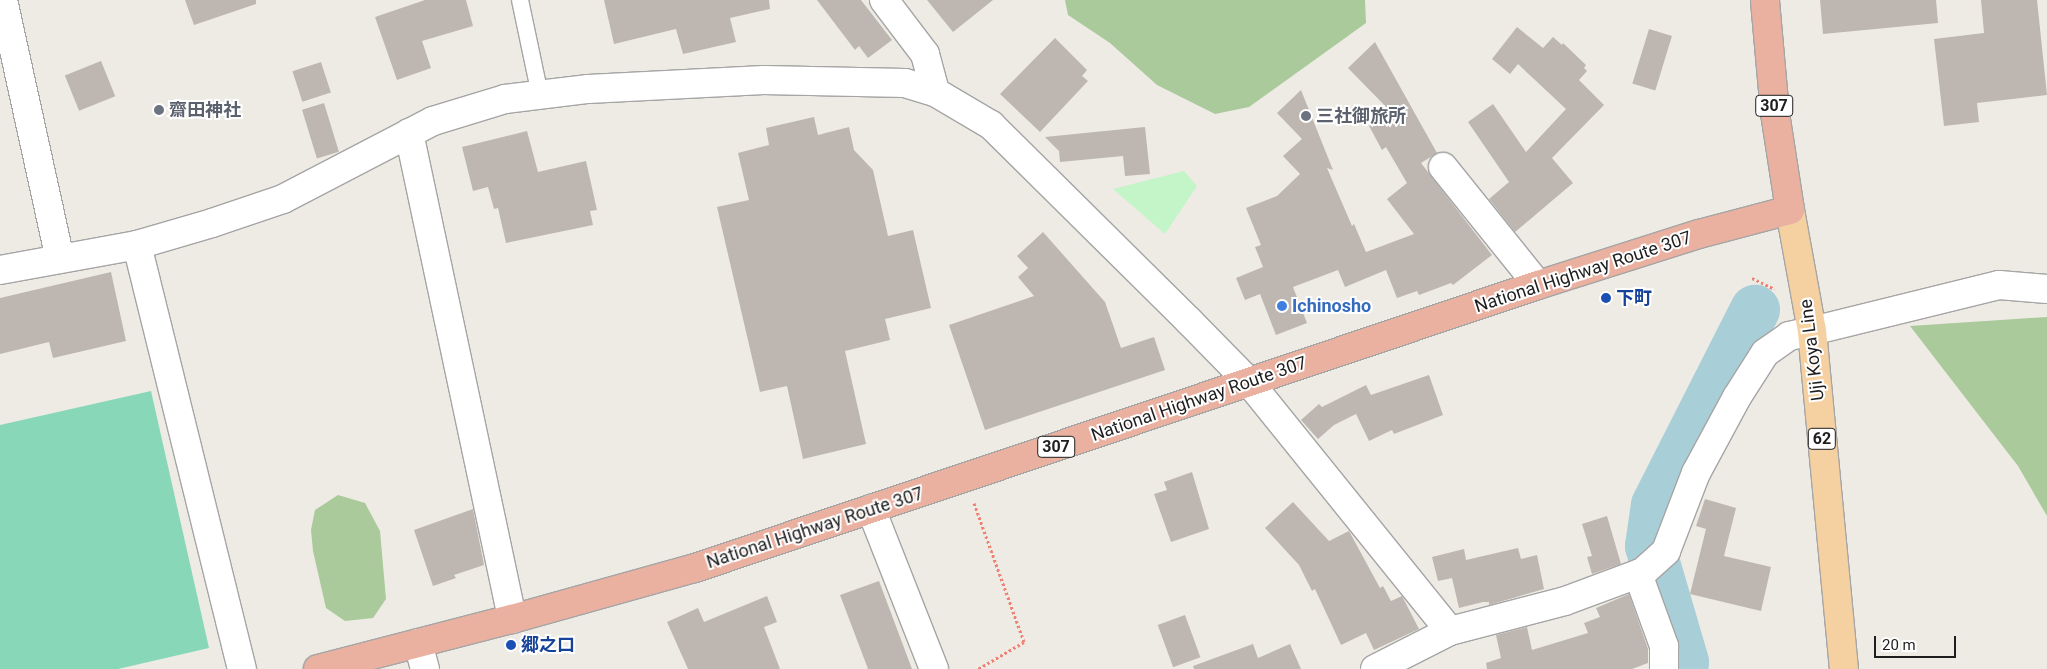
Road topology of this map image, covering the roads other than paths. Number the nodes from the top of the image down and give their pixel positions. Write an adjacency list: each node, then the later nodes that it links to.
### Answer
1 (3, 0): 11 (street)
2 (520, 0): 6 (lane)
3 (884, 0): 5 (street)
4 (1765, 0): 9 (highway, 307)
5 (935, 92): 6 (street); 16 (street)
6 (540, 95): 7 (street)
7 (409, 133): 10 (street); 19 (street)
8 (1443, 167): 13 (street)
9 (1790, 210): 13 (highway, National Highway Route 307 / 307); 15 (main road, Uji Koya Line / 62)
10 (137, 245): 11 (street); 22 (street)
11 (60, 259): 12 (street)
12 (0, 270)
13 (1538, 285): 16 (highway, National Highway Route 307 / 307)
14 (2047, 289): 15 (street)
15 (1812, 330): 18 (street); 28 (main road, Uji Koya Line / 62)
16 (1249, 382): 17 (highway, National Highway Route 307 / 307); 20 (street)
17 (870, 509): 19 (highway, National Highway Route 307 / 307); 25 (street)
18 (1640, 573): 20 (street); 27 (street)
19 (512, 619): 21 (highway, National Highway Route 307 / 307)
20 (1450, 631): 26 (street)
21 (418, 642): 23 (highway, National Highway Route 307 / 307); 24 (street)
22 (242, 669)
23 (318, 669)
24 (425, 669)
25 (934, 669)
26 (1375, 669)
27 (1664, 669)
28 (1844, 669)

